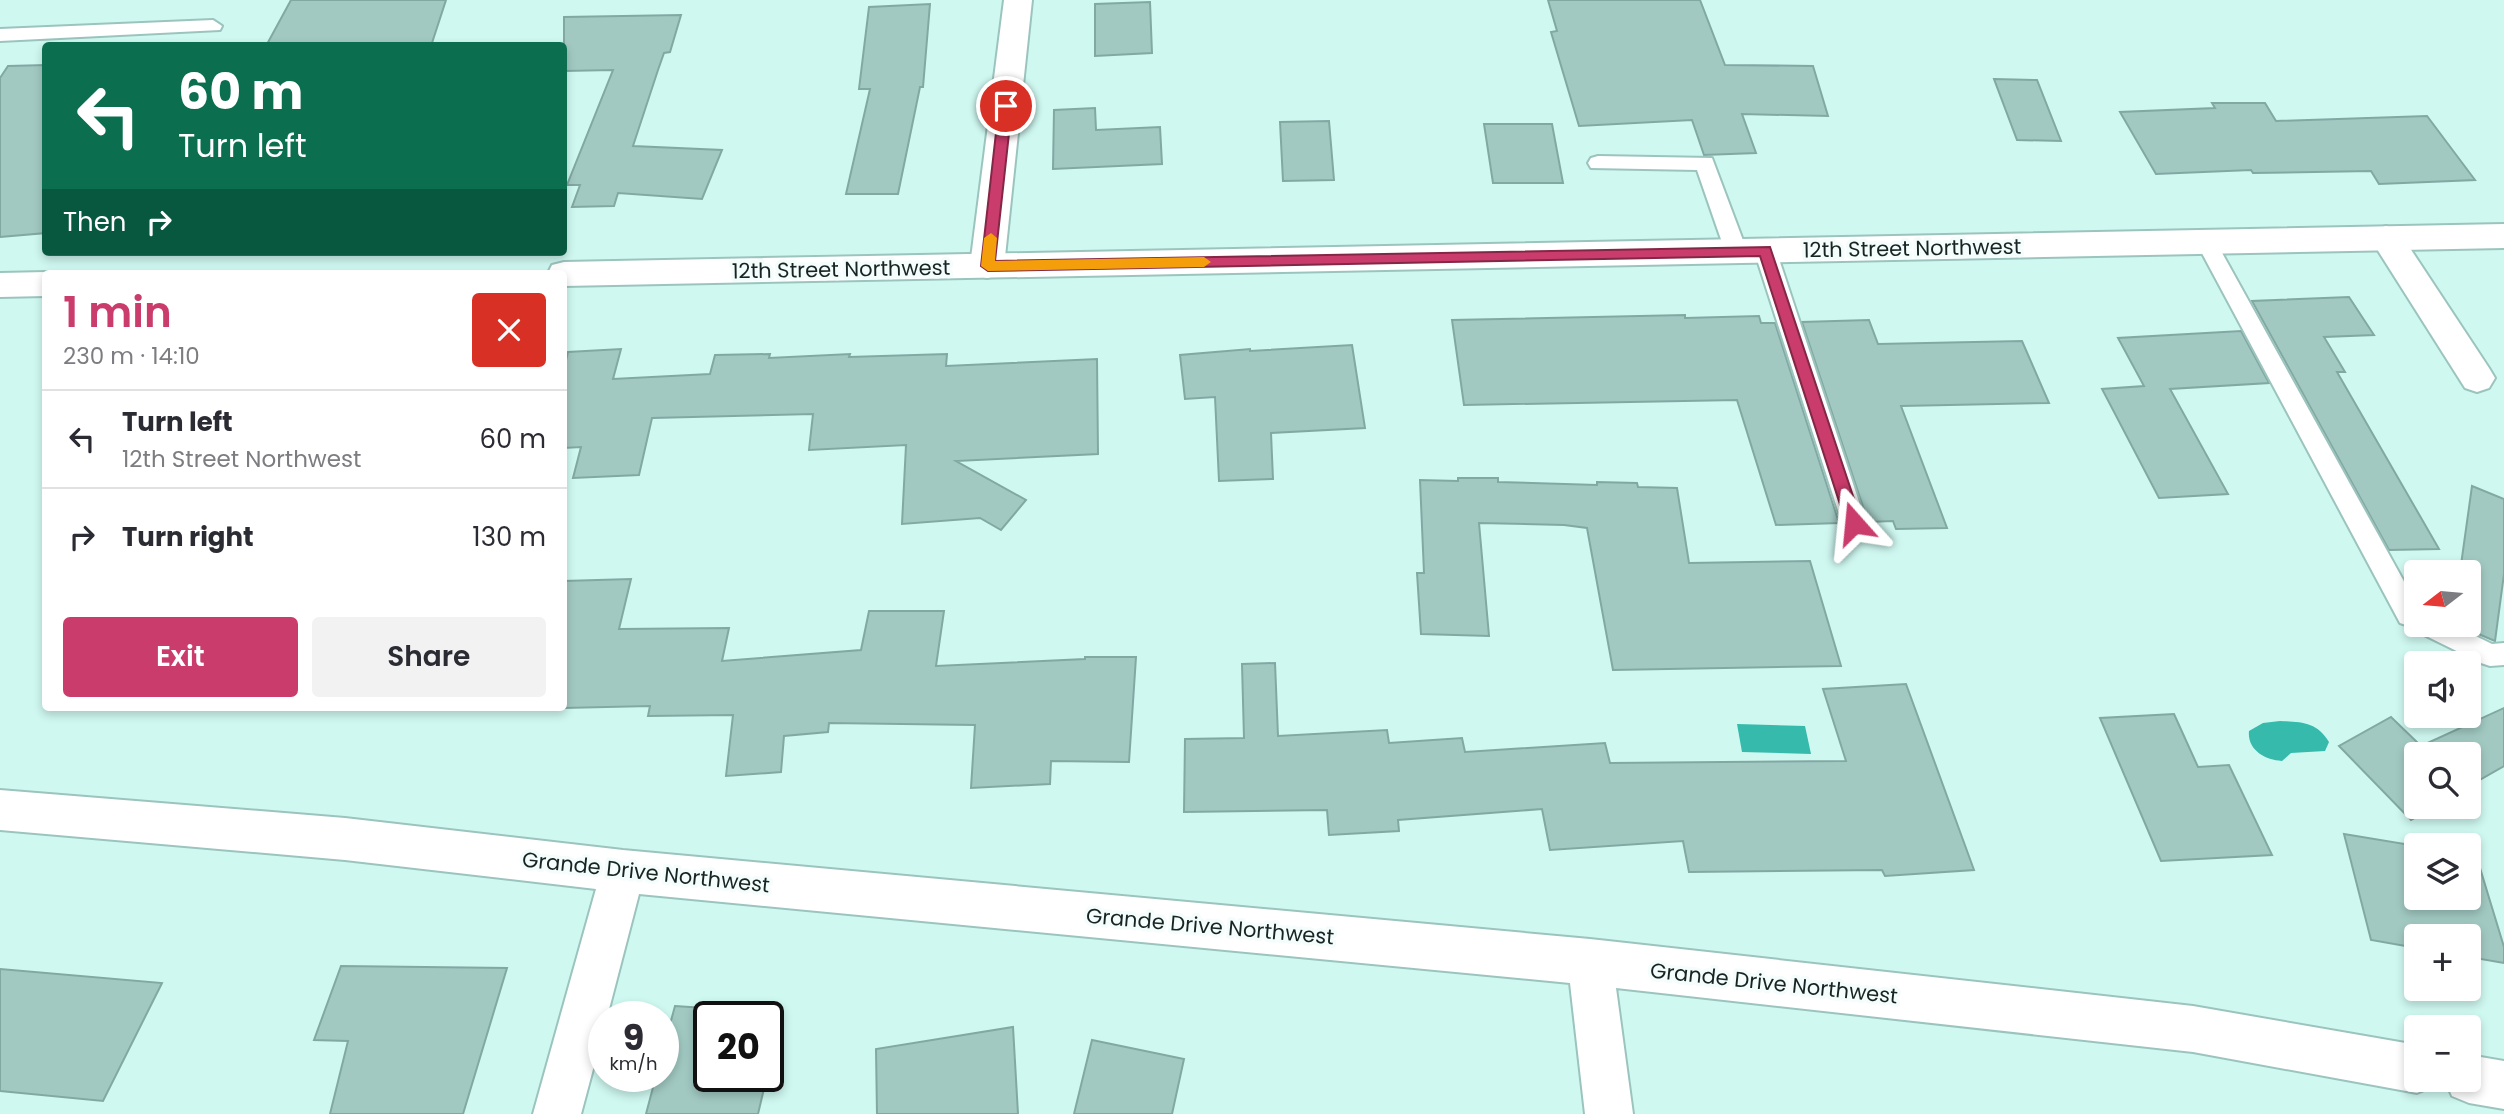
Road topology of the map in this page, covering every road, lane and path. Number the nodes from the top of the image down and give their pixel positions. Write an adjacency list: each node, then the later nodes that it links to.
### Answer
1 (1018, 0): 9 (street)
2 (214, 26): 3 (lane)
3 (0, 35)
4 (1598, 163): 8 (lane)
5 (2504, 236): 6 (street, 12th Street Northwest)
6 (2386, 238): 7 (street, 12th Street Northwest); 13 (street)
7 (2206, 242): 8 (street, 12th Street Northwest); 15 (lane)
8 (1750, 251): 9 (street, 12th Street Northwest); 14 (lane)
9 (988, 266): 10 (street, 12th Street Northwest)
10 (567, 274)
11 (42, 284): 12 (street)
12 (0, 285)
13 (2477, 378)
14 (1854, 523)
15 (2404, 606)
16 (2454, 637): 17 (lane)
17 (2504, 654)
18 (0, 810): 19 (street, Grande Drive Northwest)
19 (623, 871): 20 (street, Grande Drive Northwest); 24 (street)
20 (1590, 962): 21 (street, Grande Drive Northwest); 25 (street)
21 (2404, 1067)
22 (2481, 1081): 23 (street)
23 (2504, 1085)
24 (557, 1114)
25 (1609, 1114)

